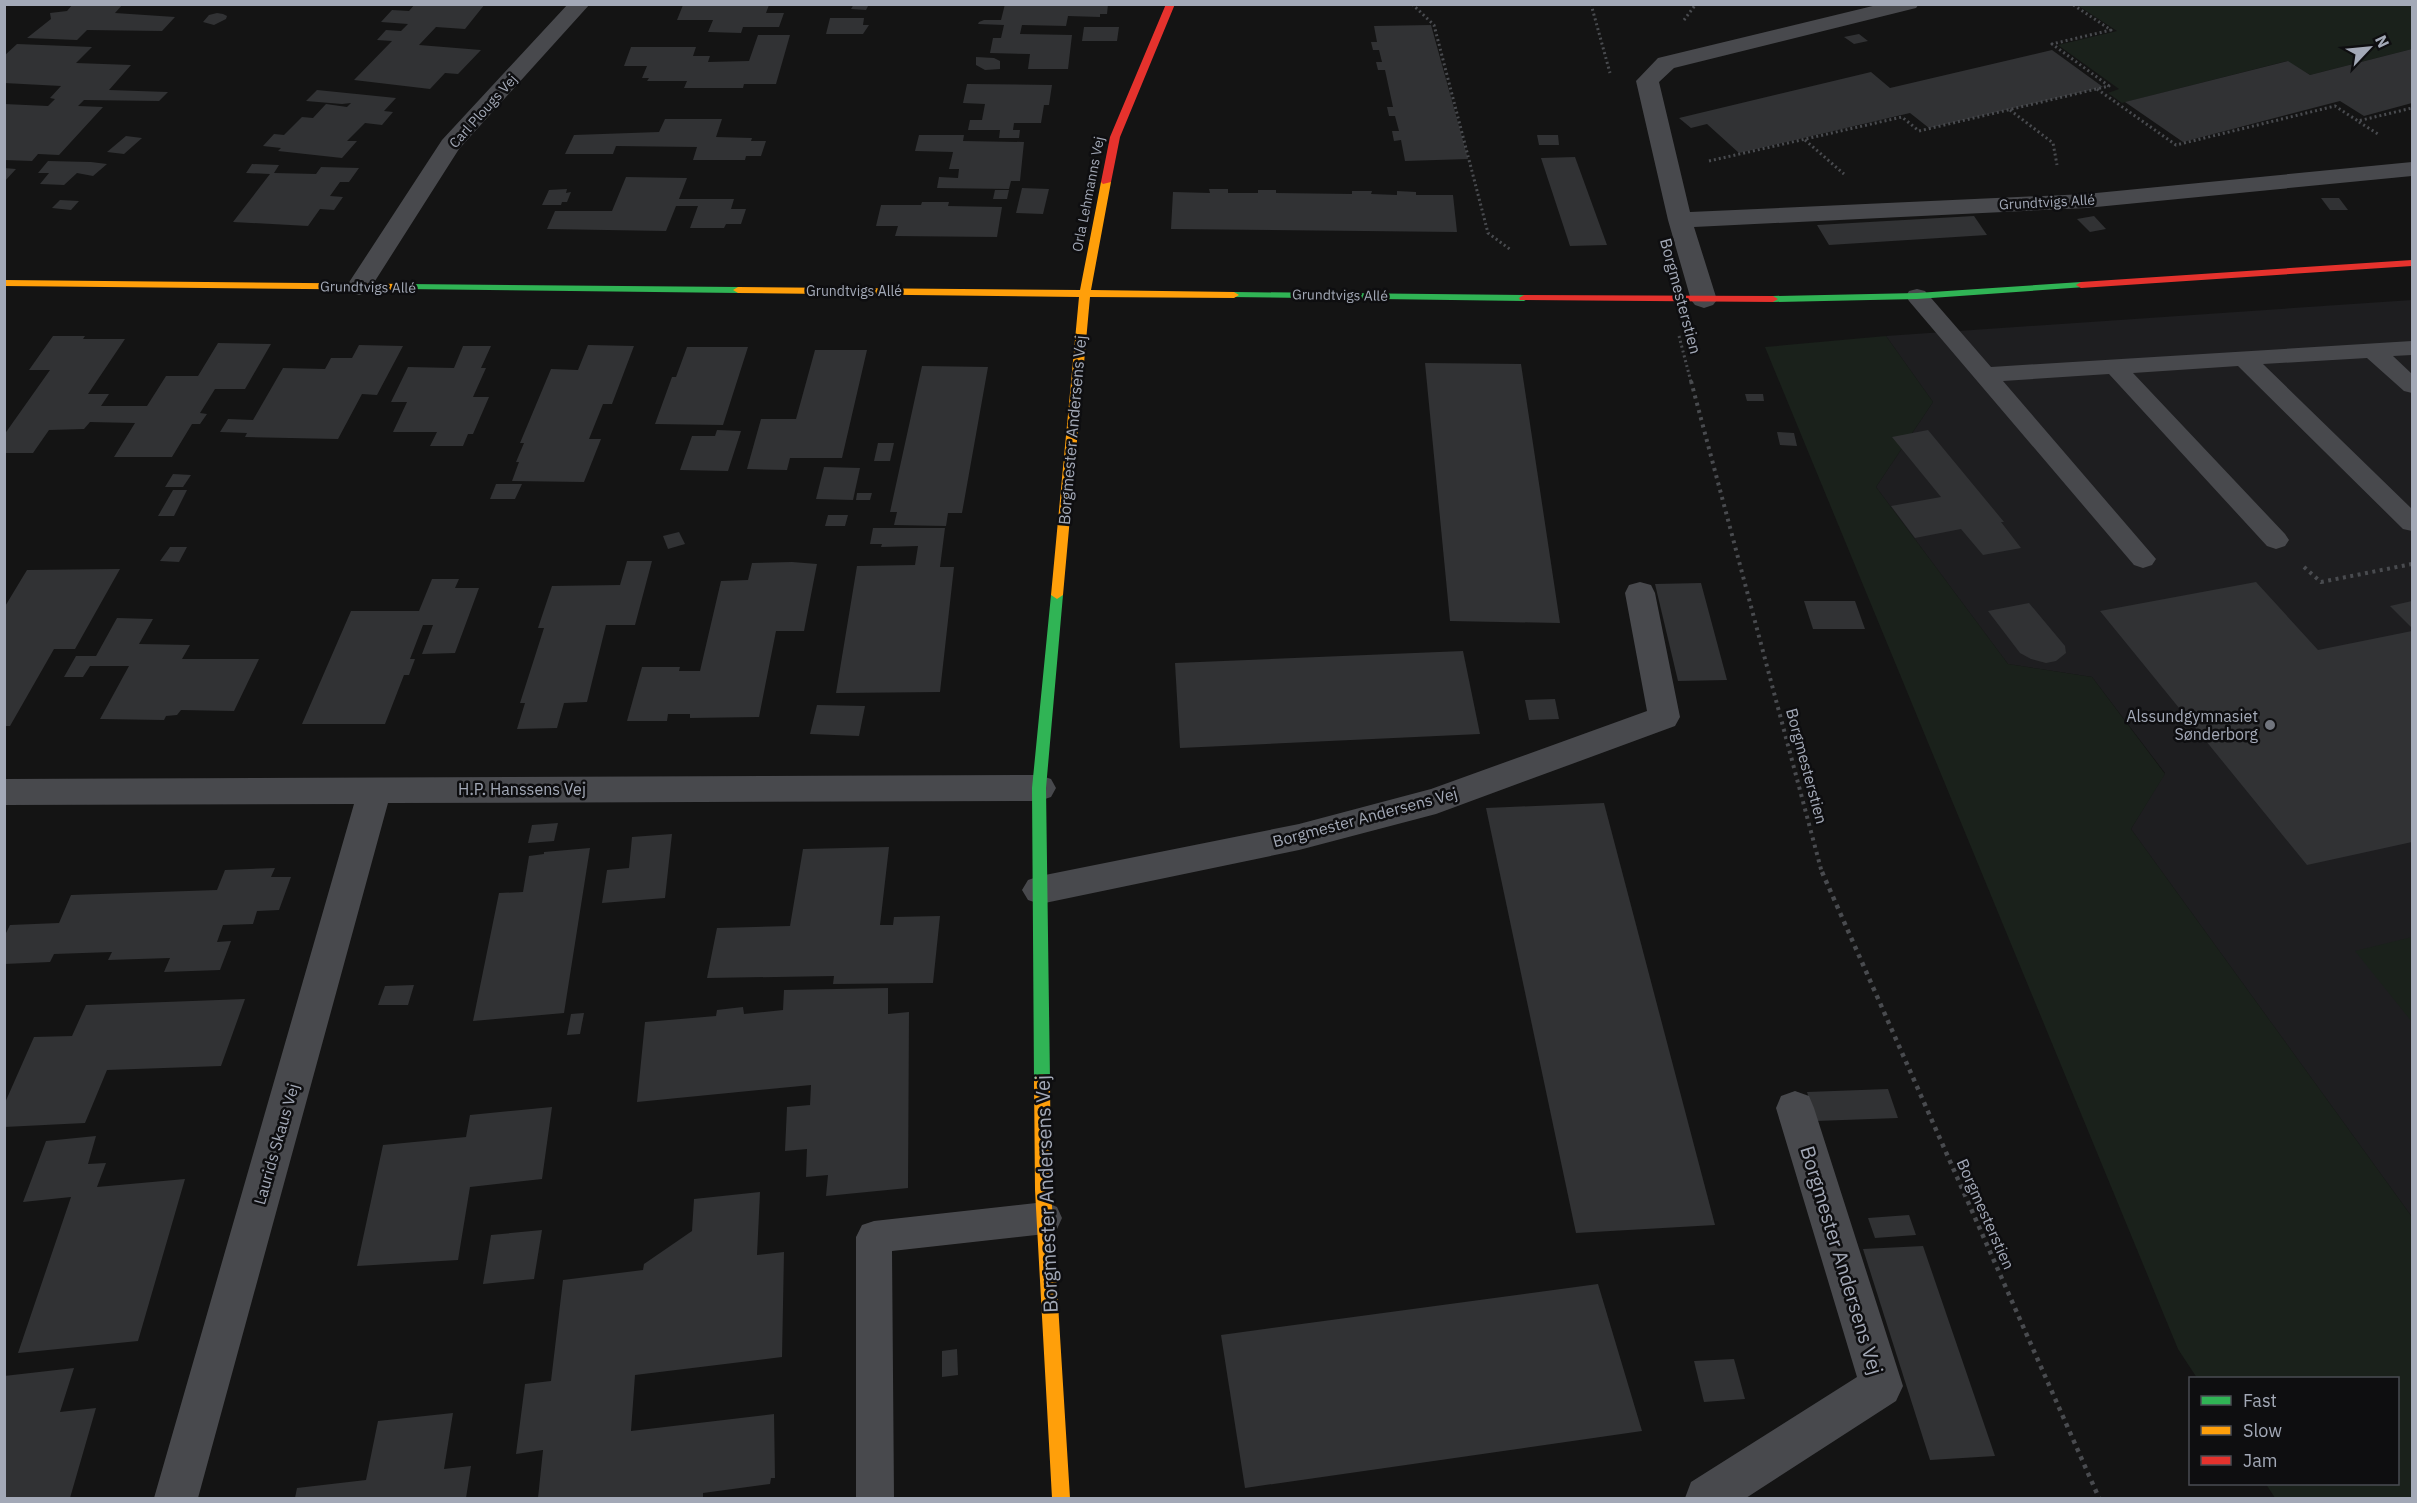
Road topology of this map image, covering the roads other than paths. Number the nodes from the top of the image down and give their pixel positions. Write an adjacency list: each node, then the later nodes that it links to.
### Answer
1 (580, 4): 8 (street, Carl Plougs Vej)
2 (1171, 4): 9 (street, Orla Lehmanns Vej)
3 (1909, 4): 5 (street)
4 (2412, 169): 5 (street, Grundtvigs Allé)
5 (1680, 220): 11 (street)
6 (2412, 263): 10 (street, Grundtvigs Allé)
7 (4, 283): 8 (street, Grundtvigs Allé)
8 (358, 287): 9 (street, Grundtvigs Allé)
9 (1085, 292): 11 (street, Grundtvigs Allé); 22 (street, Borgmester Andersens Vej)
10 (1917, 296): 11 (street, Grundtvigs Allé); 16 (lane)
11 (1704, 300)
12 (2412, 348): 13 (lane)
13 (2373, 351): 14 (lane); 17 (lane)
14 (2244, 359): 15 (lane); 18 (lane)
15 (2115, 367): 16 (lane); 19 (lane)
16 (1985, 375): 20 (lane)
17 (2412, 386)
18 (2412, 523)
19 (2276, 540)
20 (2143, 559)
21 (1640, 593): 25 (street, Borgmester Andersens Vej)
22 (1039, 788): 23 (street, H.P. Hanssens Vej); 25 (street, Borgmester Andersens Vej)
23 (375, 789): 24 (street, H.P. Hanssens Vej); 28 (street, Laurids Skaus Vej)
24 (4, 792)
25 (1040, 890): 27 (street, Borgmester Andersens Vej)
26 (1795, 1108): 31 (street, Borgmester Andersens Vej)
27 (1045, 1218): 29 (lane); 30 (street, Borgmester Andersens Vej)
28 (176, 1498)
29 (875, 1498)
30 (1061, 1498)
31 (1707, 1498)

